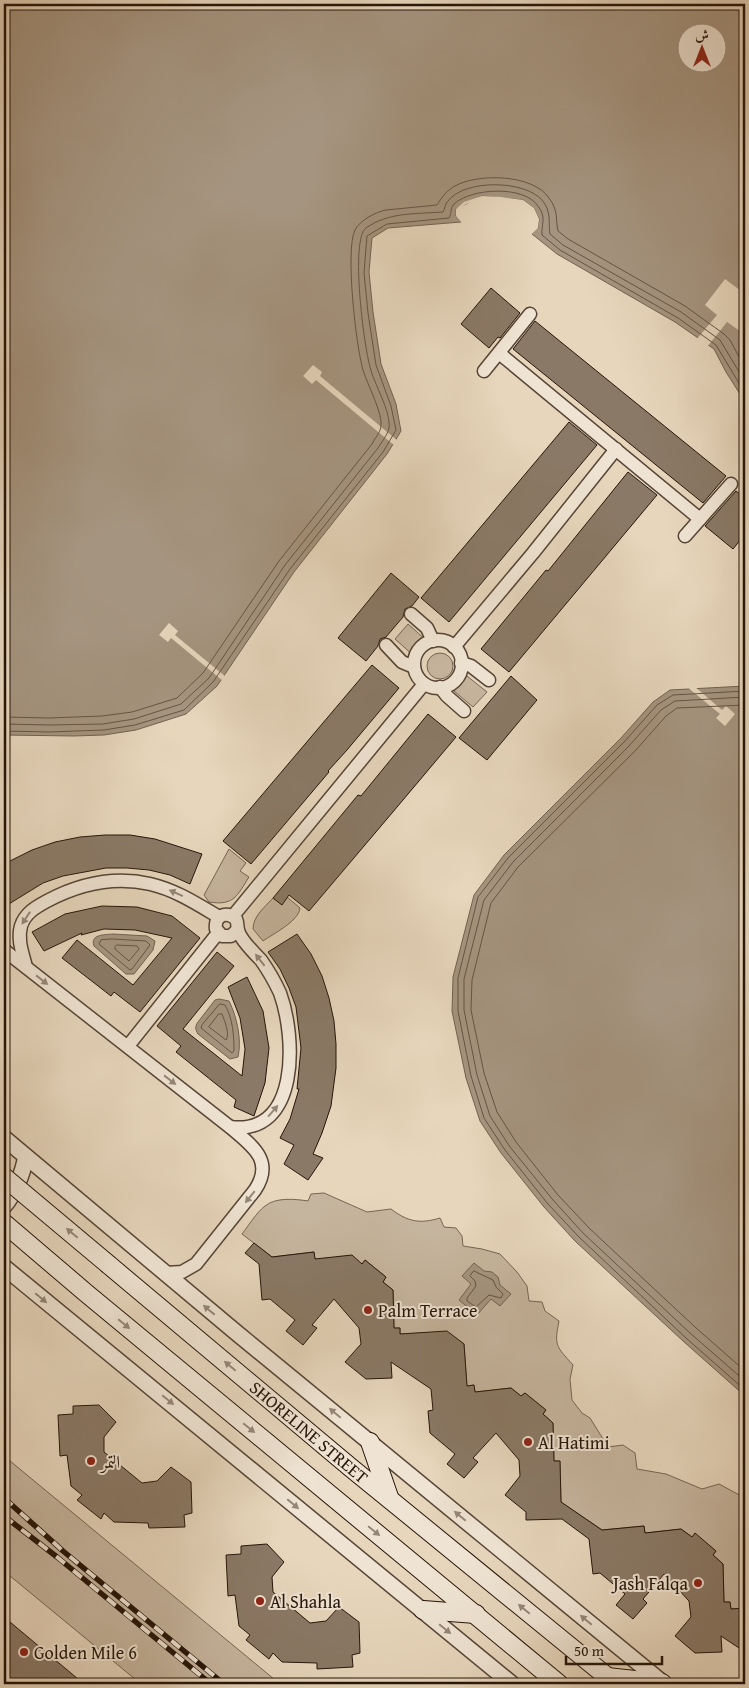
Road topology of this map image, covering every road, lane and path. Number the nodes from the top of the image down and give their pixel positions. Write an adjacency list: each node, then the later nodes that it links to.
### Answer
1 (530, 314): 2 (street)
2 (499, 353): 3 (street); 4 (street)
3 (484, 371)
4 (616, 450): 6 (street); 11 (street)
5 (731, 484): 6 (street)
6 (700, 519): 7 (street)
7 (685, 536)
8 (412, 614): 9 (street)
9 (433, 641): 11 (street); 13 (street)
10 (386, 645): 13 (street)
11 (454, 647): 12 (street)
12 (462, 662): 14 (street); 16 (street)
13 (414, 667): 15 (street)
14 (489, 680)
15 (424, 684): 16 (street); 18 (street)
16 (440, 687): 17 (street)
17 (464, 711)
18 (234, 916): 19 (street); 20 (street)
19 (219, 917): 21 (street); 23 (street, one-way to 23)
20 (238, 929): 21 (street); 25 (street, one-way to 20)
21 (218, 933): 24 (street)
22 (4, 950): 23 (street)
23 (26, 967): 24 (street, one-way to 24)
24 (128, 1046): 25 (street, one-way to 25)
25 (230, 1127): 32 (street, one-way to 32)
26 (5, 1141): 27 (street)
27 (26, 1157): 29 (street); 32 (street)
28 (4, 1177): 34 (main road, SHORELINE STREET, one-way to 28, bridge)
29 (4, 1206)
30 (4, 1223): 36 (main road, SHORELINE STREET, one-way to 36)
31 (4, 1267): 35 (street, one-way to 35)
32 (166, 1273): 33 (street, one-way to 32)
33 (370, 1442): 34 (main road); 38 (street, one-way to 33)
34 (389, 1498): 37 (main road, SHORELINE STREET, one-way to 34)
35 (422, 1610): 36 (main road); 39 (street, one-way to 39)
36 (476, 1614): 40 (main road, SHORELINE STREET)
37 (611, 1681): 38 (main road)
38 (663, 1683)
39 (512, 1684)
40 (559, 1684)

